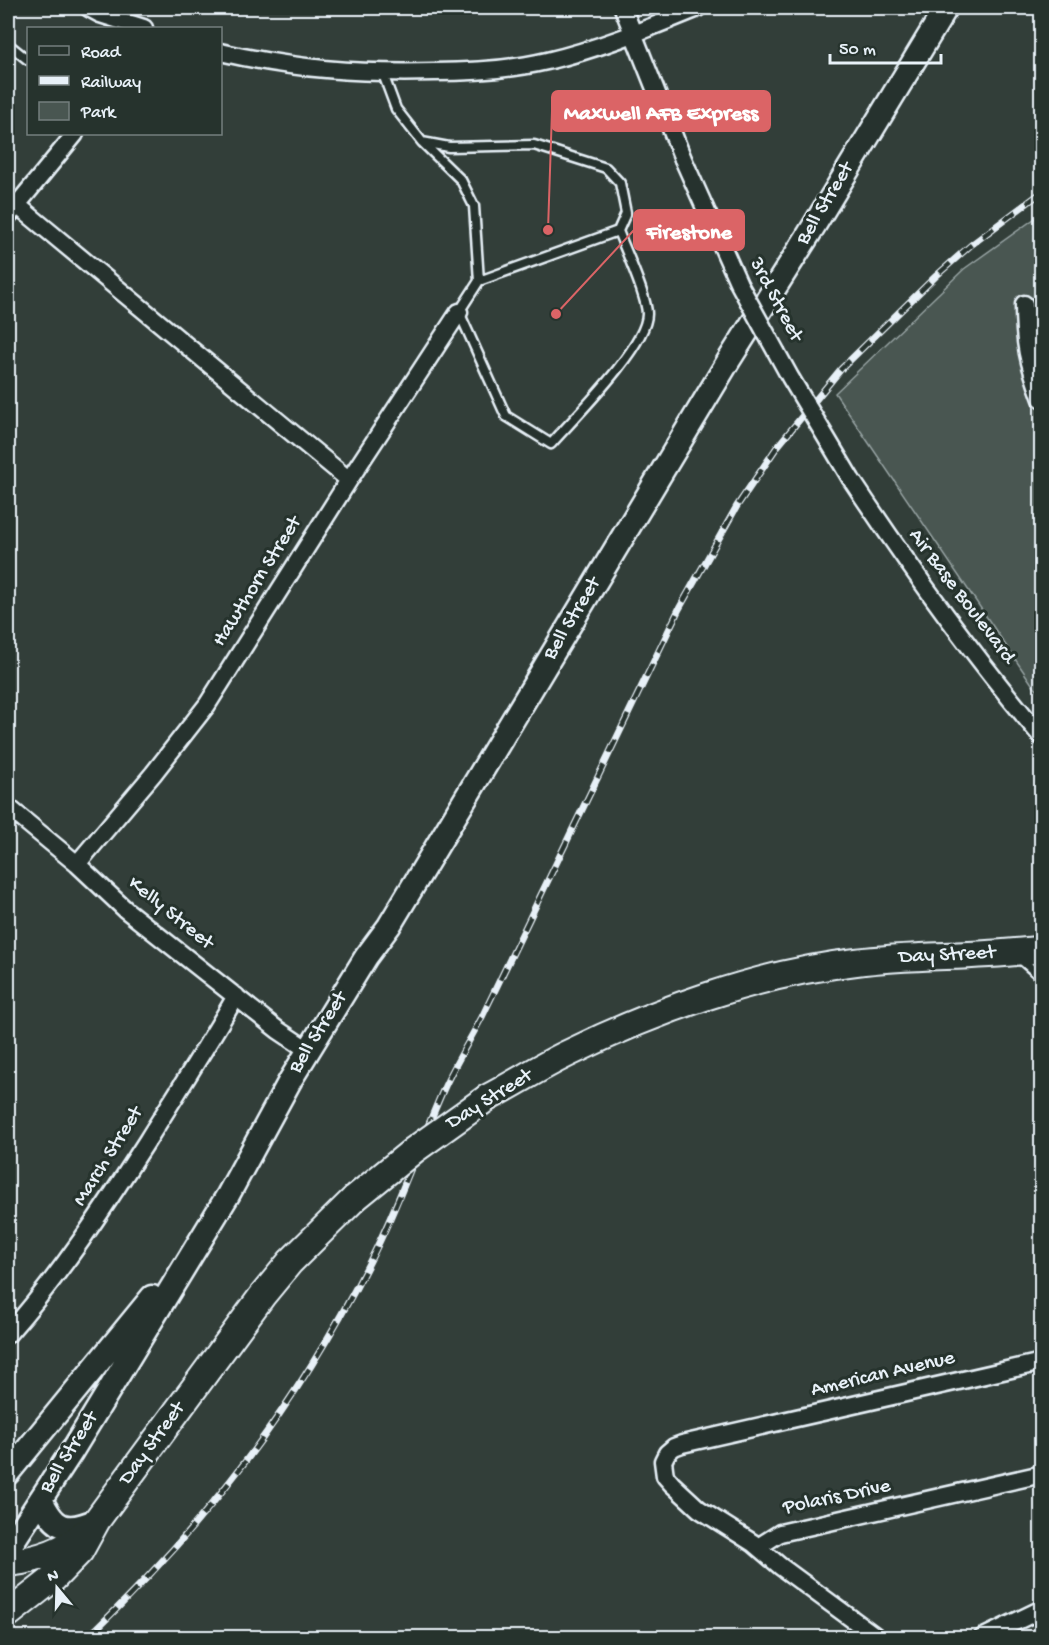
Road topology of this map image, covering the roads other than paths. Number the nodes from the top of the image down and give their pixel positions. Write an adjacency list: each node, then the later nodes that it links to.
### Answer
1 (89, 8): 5 (street)
2 (624, 8): 6 (street, 3rd Street)
3 (698, 8): 6 (street)
4 (946, 8): 28 (main road, Bell Street)
5 (141, 27)
6 (633, 34): 10 (street); 19 (street, 3rd Street, bridge)
7 (8, 44): 9 (lane)
8 (222, 52): 10 (street)
9 (27, 59)
10 (383, 74): 12 (lane)
11 (74, 135): 13 (street)
12 (422, 142): 14 (lane); 15 (lane)
13 (12, 210): 20 (street)
14 (618, 231): 15 (lane); 17 (lane)
15 (479, 281): 17 (lane)
16 (1024, 303): 18 (street)
17 (459, 312): 20 (street, Hawthorn Street)
18 (1041, 399)
19 (851, 479): 21 (street, Air Base Boulevard)
20 (349, 480): 23 (street, Hawthorn Street)
21 (1041, 737)
22 (8, 807): 23 (street, Kelly Street)
23 (77, 864): 27 (street, Kelly Street)
24 (1041, 949): 25 (main road, Day Street)
25 (1013, 953): 26 (lane); 35 (main road, Day Street, bridge)
26 (1041, 978)
27 (236, 996): 28 (street, Kelly Street); 30 (street, March Street)
28 (308, 1050): 29 (main road, Bell Street)
29 (204, 1233): 32 (main road, Bell Street); 34 (main road, Bell Street)
30 (8, 1334)
31 (1041, 1362): 36 (street, American Avenue)
32 (8, 1473)
33 (1041, 1474): 36 (street, Polaris Drive)
34 (41, 1499): 35 (main road); 37 (main road, Bell Street)
35 (97, 1520): 38 (main road, Day Street); 40 (main road, Day Street)
36 (758, 1547): 41 (street)
37 (8, 1549)
38 (8, 1563)
39 (1041, 1609): 42 (street)
40 (8, 1614)
41 (878, 1638)
42 (982, 1638)

